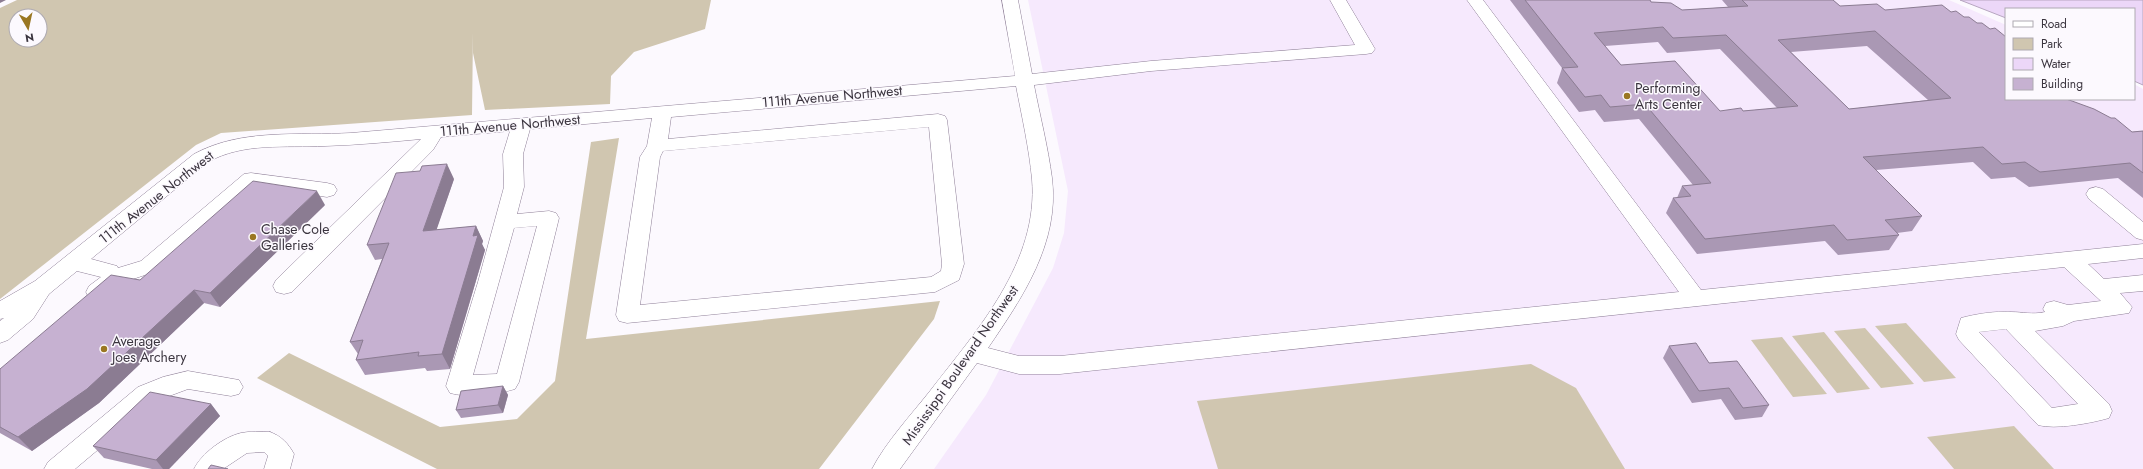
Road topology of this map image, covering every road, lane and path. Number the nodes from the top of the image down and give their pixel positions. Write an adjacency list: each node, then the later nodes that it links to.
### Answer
1 (1010, 0): 4 (street, Mississippi Boulevard Northwest)
2 (1338, 0): 4 (street, 111th Avenue Northwest)
3 (1475, 0): 25 (street)
4 (1024, 79): 5 (street, 111th Avenue Northwest); 30 (street, Mississippi Boulevard Northwest)
5 (843, 96): 6 (street, 111th Avenue Northwest); 8 (street)
6 (662, 112): 7 (street, 111th Avenue Northwest); 10 (street)
7 (522, 124): 9 (street, 111th Avenue Northwest); 13 (street)
8 (844, 129): 10 (street); 10 (street)
9 (434, 132): 18 (street, 111th Avenue Northwest); 22 (street)
10 (657, 146)
11 (327, 190): 20 (street)
12 (2096, 194): 14 (street)
13 (505, 222): 13 (street)
14 (2143, 233)
15 (2143, 251): 16 (street)
16 (2120, 253): 17 (street); 19 (street)
17 (2069, 259): 24 (street); 25 (street)
18 (73, 262): 20 (street); 23 (street, 111th Avenue Northwest)
19 (2143, 274)
20 (113, 278): 26 (street)
21 (2143, 283): 24 (street)
22 (284, 286)
23 (43, 287): 27 (street, 111th Avenue Northwest); 29 (street, 111th Avenue Northwest)
24 (2100, 287): 28 (street)
25 (1695, 298): 30 (street)
26 (84, 303)
27 (0, 311)
28 (2011, 320): 28 (street)
29 (0, 334)
30 (972, 353): 35 (street, Mississippi Boulevard Northwest)
31 (230, 387): 32 (street)
32 (57, 469)
33 (207, 469): 34 (street)
34 (277, 469)
35 (885, 469)

